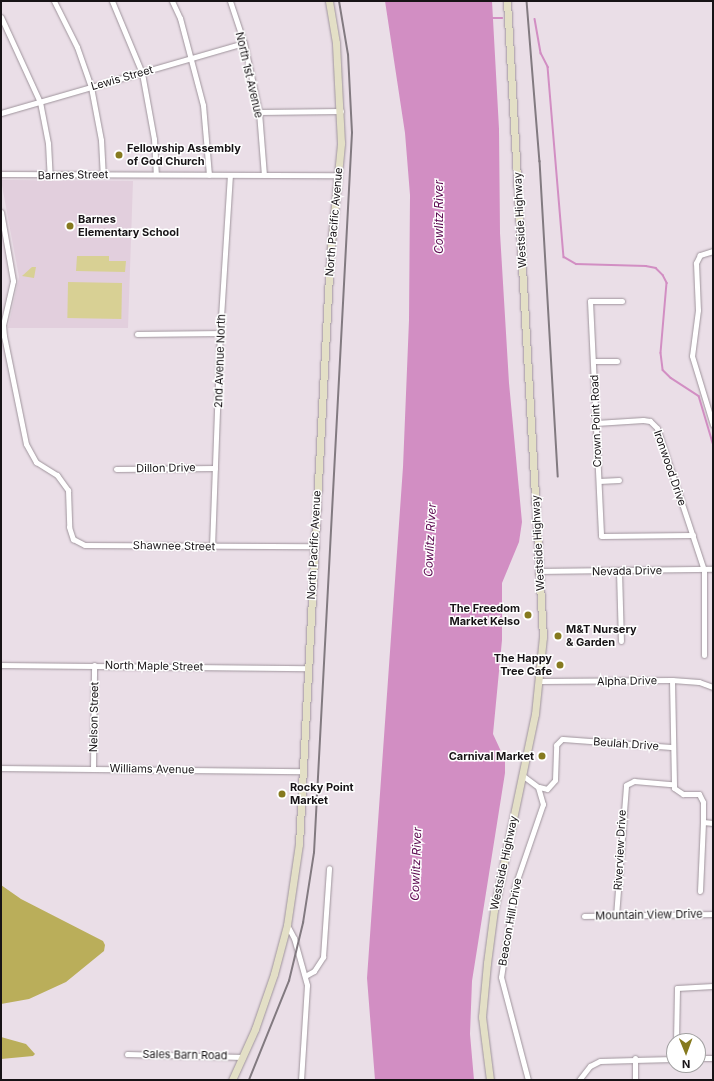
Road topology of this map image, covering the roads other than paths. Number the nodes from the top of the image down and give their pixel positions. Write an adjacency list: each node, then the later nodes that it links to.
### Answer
1 (54, 1): 11 (street)
2 (112, 1): 10 (street)
3 (172, 1): 9 (street)
4 (230, 1): 8 (street, North 1st Avenue)
5 (329, 1): 13 (street, North Pacific Avenue)
6 (508, 1): 42 (street, Westside Highway)
7 (1, 17): 12 (street)
8 (244, 43): 9 (street, Lewis Street); 14 (street, North 1st Avenue)
9 (192, 59): 10 (street, Lewis Street); 20 (street)
10 (142, 73): 11 (street, Lewis Street); 18 (street)
11 (91, 87): 12 (street, Lewis Street); 17 (street)
12 (40, 102): 15 (street, Lewis Street); 23 (street)
13 (341, 111): 14 (street); 22 (street, North Pacific Avenue)
14 (259, 112): 19 (street, North 1st Avenue)
15 (1, 113)
16 (1, 174): 23 (street, Barnes Street)
17 (103, 174): 18 (street, Barnes Street); 23 (street, Barnes Street)
18 (156, 174): 20 (street, Barnes Street)
19 (264, 174): 21 (street, Barnes Street); 22 (street, Barnes Street)
20 (209, 175): 21 (street, Barnes Street)
21 (230, 175): 27 (street, 2nd Avenue North)
22 (338, 175): 38 (street, North Pacific Avenue)
23 (50, 176)
24 (1, 212): 39 (street, Shawnee Street)
25 (713, 251): 32 (street)
26 (622, 301): 29 (street, Crown Point Road)
27 (220, 333): 28 (street); 33 (street, 2nd Avenue North)
28 (137, 334)
29 (594, 361): 30 (street, Crown Point Road); 31 (street, Crown Point Road)
30 (617, 361)
31 (596, 423): 36 (street, Crown Point Road); 37 (street, Ironwood Drive)
32 (713, 426)
33 (215, 468): 34 (street, Dillon Drive); 39 (street, 2nd Avenue North)
34 (116, 469)
35 (619, 480): 36 (street, Crown Point Road)
36 (599, 481): 37 (street, Crown Point Road)
37 (693, 535): 41 (street, Ironwood Drive)
38 (314, 546): 39 (street, Shawnee Street); 48 (street, North Pacific Avenue)
39 (212, 547)
40 (713, 569): 41 (street, Nevada Drive)
41 (704, 570): 43 (street, Nevada Drive); 45 (street, Ironwood Drive)
42 (540, 571): 43 (street, Nevada Drive); 50 (street, Westside Highway)
43 (619, 571): 44 (street)
44 (621, 641)
45 (704, 655)
46 (1, 665): 47 (street, North Maple Street)
47 (94, 665): 48 (street, North Maple Street); 54 (street, Nelson Street)
48 (307, 668): 55 (street, North Pacific Avenue)
49 (672, 680): 50 (street, Alpha Drive); 51 (street, Alpha Drive); 52 (street)
50 (540, 681): 56 (street, Westside Highway)
51 (713, 688)
52 (672, 747): 57 (street, Beulah Drive); 58 (street, Beulah Drive)
53 (1, 768): 54 (street, Williams Avenue)
54 (93, 769): 55 (street, Williams Avenue)
55 (302, 772): 66 (street, North Pacific Avenue)
56 (522, 775): 58 (street); 77 (street, Westside Highway)
57 (672, 784): 59 (street); 65 (street, Riverview Drive)
58 (538, 787): 74 (street, Beacon Hill Drive)
59 (703, 822): 60 (street); 62 (street)
60 (713, 823)
61 (329, 868): 67 (street)
62 (700, 891)
63 (713, 914): 65 (street, Mountain View Drive)
64 (584, 916): 65 (street, Mountain View Drive)
65 (616, 916)
66 (287, 925): 67 (street); 71 (street, North Pacific Avenue)
67 (306, 976): 76 (street)
68 (713, 986): 69 (street)
69 (676, 1033)
70 (128, 1054): 71 (street, Sales Barn Road)
71 (243, 1057): 75 (street, North Pacific Avenue)
72 (635, 1058): 73 (street); 80 (street); 81 (street)
73 (666, 1059)
74 (525, 1069): 78 (street); 79 (street, Beacon Hill Drive)
75 (232, 1080)
76 (301, 1080)
77 (490, 1080)
78 (523, 1080)
79 (528, 1080)
80 (579, 1080)
81 (635, 1080)

